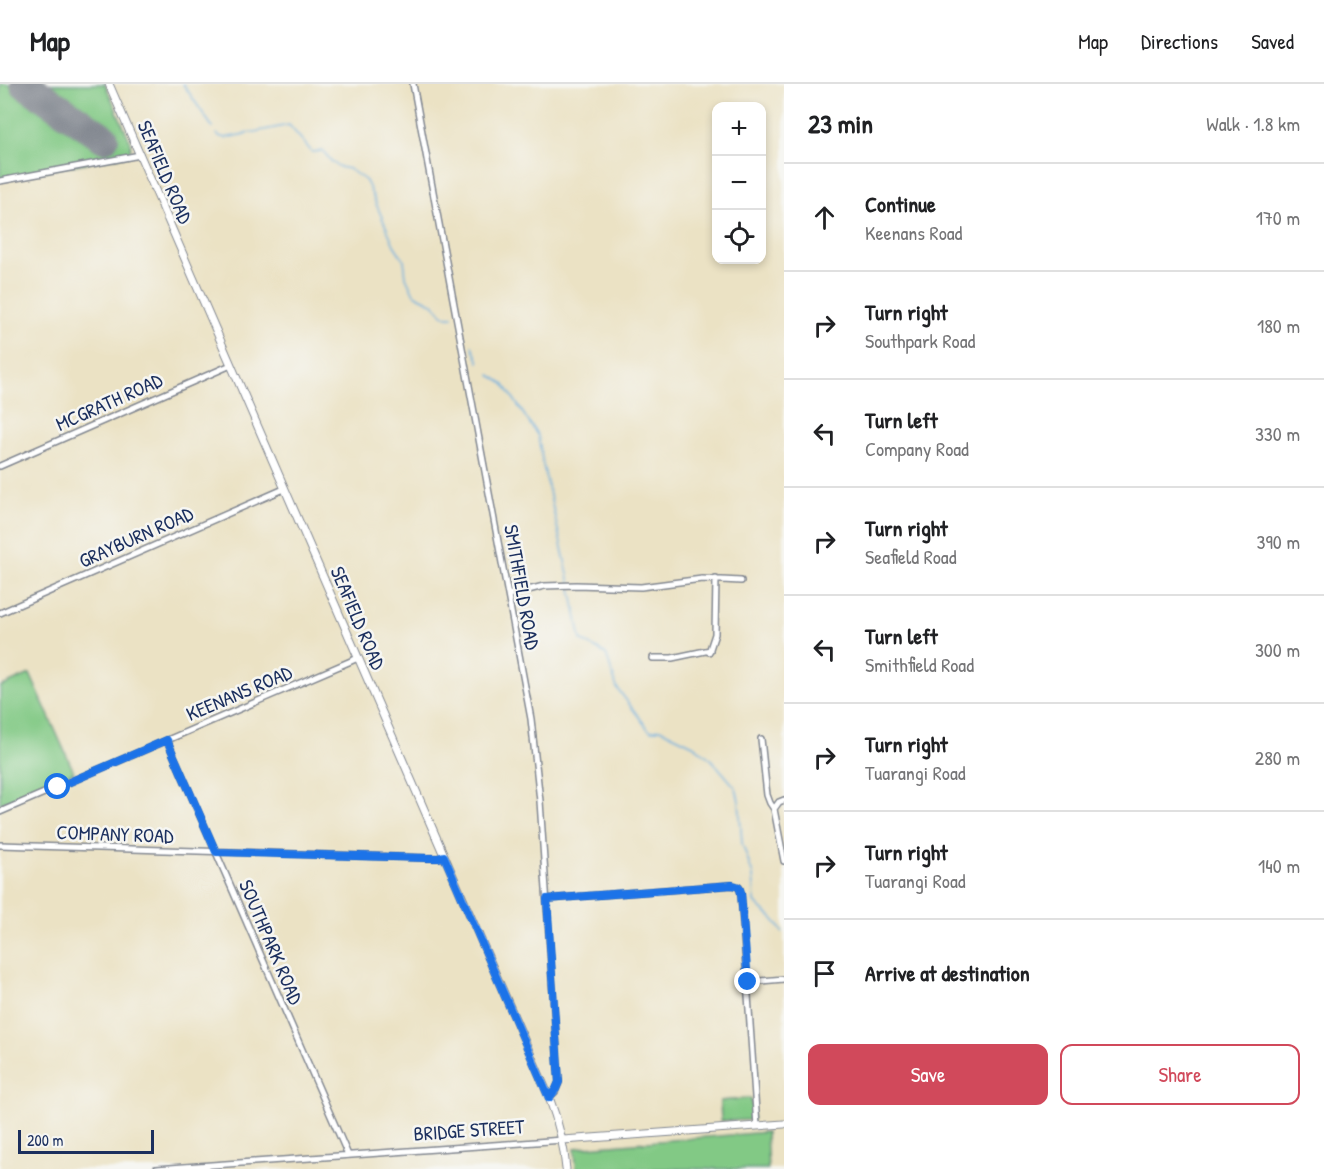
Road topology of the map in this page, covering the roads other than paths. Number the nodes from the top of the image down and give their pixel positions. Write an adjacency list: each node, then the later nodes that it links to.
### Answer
1 (109, 84): 3 (street, SEAFIELD ROAD)
2 (413, 84): 10 (street, SMITHFIELD ROAD)
3 (140, 155): 4 (street); 5 (street, SEAFIELD ROAD)
4 (0, 181)
5 (231, 365): 6 (street, MCGRATH ROAD); 7 (street, SEAFIELD ROAD)
6 (0, 466)
7 (284, 489): 11 (street, GRAYBURN ROAD); 12 (street, SEAFIELD ROAD)
8 (716, 579): 9 (street); 10 (street); 13 (street)
9 (741, 581)
10 (508, 595): 23 (street, SMITHFIELD ROAD)
11 (0, 613)
12 (358, 658): 15 (street, KEENANS ROAD); 21 (street, SEAFIELD ROAD)
13 (653, 658)
14 (761, 739): 17 (street)
15 (167, 740): 18 (street, KEENANS ROAD); 20 (street, SOUTHPARK ROAD)
16 (784, 800): 17 (street)
17 (774, 809): 22 (street)
18 (0, 812)
19 (0, 845): 20 (street, COMPANY ROAD)
20 (216, 852): 21 (street, COMPANY ROAD); 30 (street, SOUTHPARK ROAD)
21 (444, 856): 26 (street, SEAFIELD ROAD)
22 (784, 861)
23 (547, 899): 25 (street); 26 (street, SMITHFIELD ROAD)
24 (784, 979): 25 (street)
25 (748, 982): 28 (street)
26 (549, 1098): 29 (street, SEAFIELD ROAD)
27 (784, 1124): 28 (street, BRIDGE STREET)
28 (757, 1126): 29 (street, BRIDGE STREET)
29 (563, 1140): 30 (street, BRIDGE STREET); 32 (street, SEAFIELD ROAD)
30 (348, 1155): 31 (street, BRIDGE STREET)
31 (156, 1169)
32 (566, 1169)

